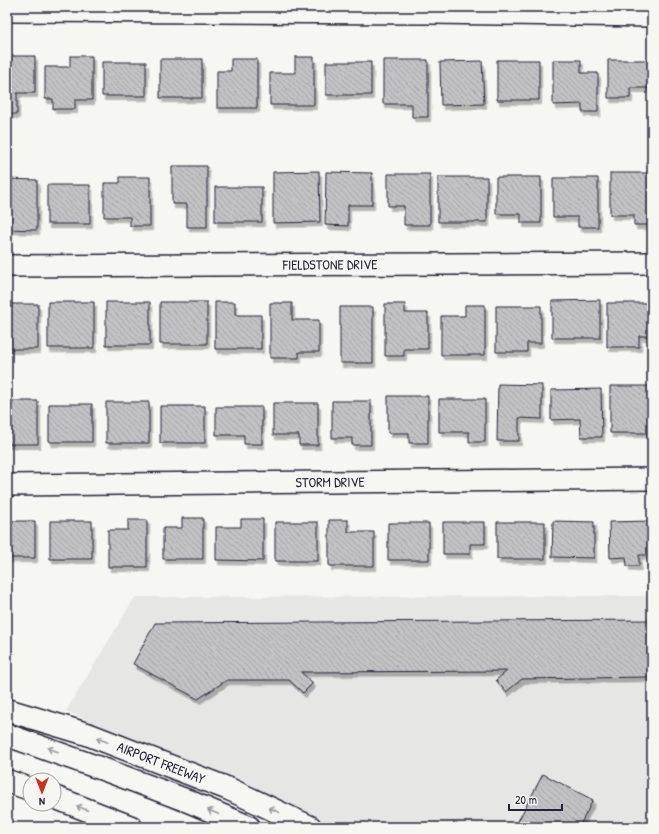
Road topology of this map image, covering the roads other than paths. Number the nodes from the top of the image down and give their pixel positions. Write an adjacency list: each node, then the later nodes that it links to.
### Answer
1 (7, 11): 2 (street)
2 (652, 16)
3 (652, 263): 4 (street, FIELDSTONE DRIVE)
4 (7, 266)
5 (652, 479): 6 (street, STORM DRIVE)
6 (7, 485)
7 (7, 710): 14 (main road, AIRPORT FREEWAY, one-way to 7)
8 (7, 735): 13 (main road, one-way to 8)
9 (7, 781): 10 (main road)
10 (22, 786)
11 (62, 801): 12 (main road, one-way to 11)
12 (131, 827)
13 (249, 827)
14 (310, 827)

